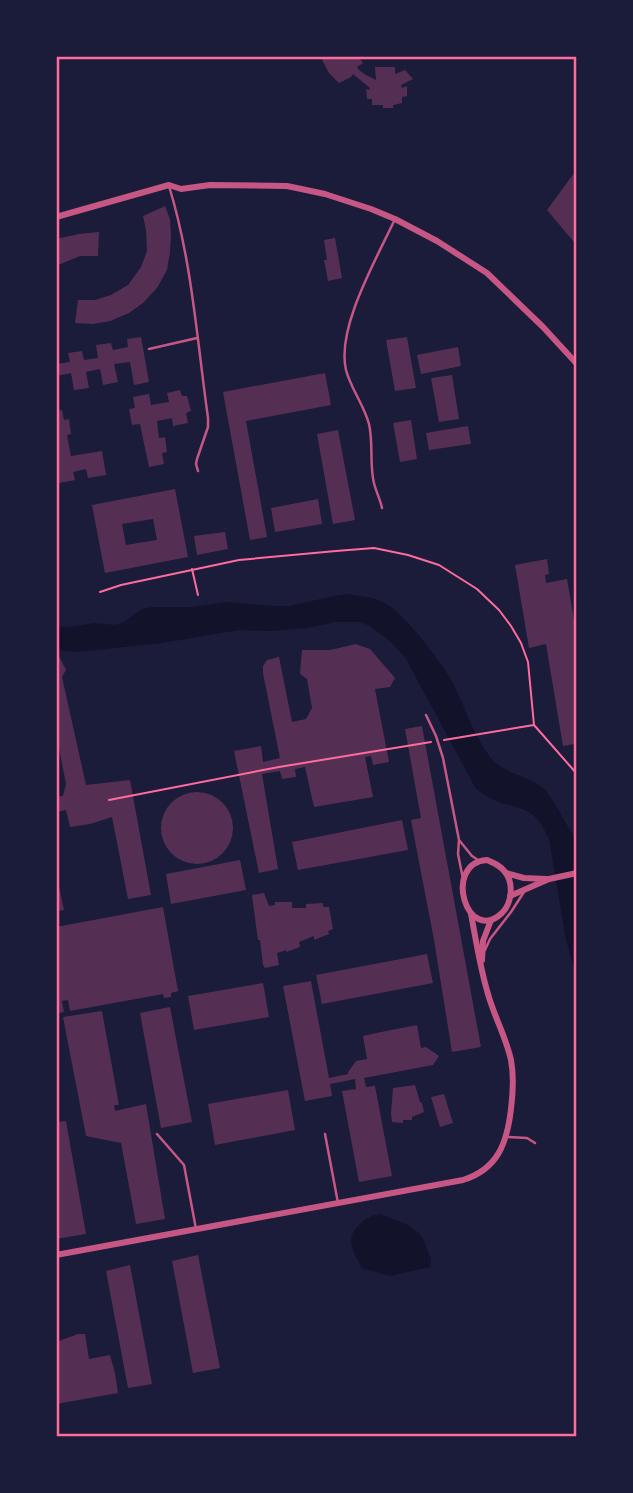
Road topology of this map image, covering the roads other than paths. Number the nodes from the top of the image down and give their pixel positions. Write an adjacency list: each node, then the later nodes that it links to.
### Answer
1 (169, 185): 2 (street); 3 (street); 4 (lane)
2 (56, 217)
3 (395, 219): 6 (street); 8 (lane)
4 (198, 338): 5 (lane); 7 (lane)
5 (149, 349)
6 (577, 363)
7 (198, 471)
8 (382, 508)
9 (426, 715): 10 (lane)
10 (459, 840): 11 (lane); 15 (lane)
11 (478, 860): 12 (street); 15 (street)
12 (506, 873): 14 (street); 17 (street)
13 (577, 873): 14 (street)
14 (549, 879): 16 (street)
15 (463, 882): 18 (street)
16 (525, 889): 17 (street); 20 (lane)
17 (510, 896): 19 (street)
18 (471, 914): 19 (street); 21 (street)
19 (491, 920): 20 (street)
20 (482, 957): 21 (street)
21 (482, 973): 24 (street)
22 (157, 1134): 27 (lane)
23 (325, 1134): 26 (lane)
24 (506, 1137): 25 (lane); 26 (street)
25 (535, 1143)
26 (338, 1203): 27 (street)
27 (196, 1229): 28 (street)
28 (56, 1255)

